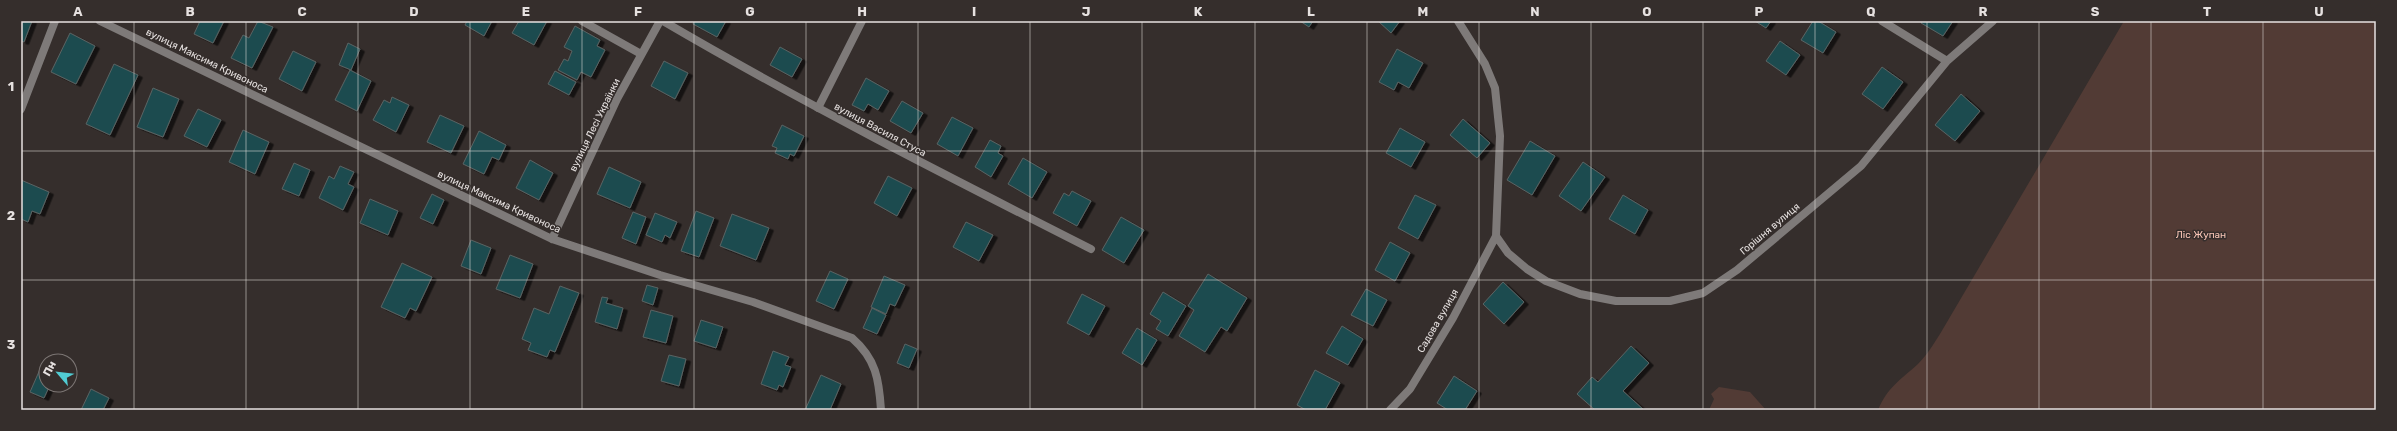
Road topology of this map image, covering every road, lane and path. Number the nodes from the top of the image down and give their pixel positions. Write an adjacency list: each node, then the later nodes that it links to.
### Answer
1 (55, 21): 12 (street)
2 (100, 21): 14 (street, вулиця Максима Кривоноса)
3 (582, 21): 9 (street)
4 (661, 21): 9 (street, вулиця Лесі Українки); 11 (street, вулиця Василя Стуса)
5 (862, 21): 11 (street)
6 (1458, 21): 13 (street)
7 (1882, 21): 10 (street)
8 (1993, 21): 10 (street, Горішня вулиця)
9 (642, 54): 14 (street, вулиця Лесі Українки)
10 (1947, 61): 13 (street, Горішня вулиця)
11 (818, 108): 15 (street, вулиця Василя Стуса)
12 (21, 109)
13 (1496, 236): 17 (street, Садова вулиця)
14 (552, 240): 16 (street, вулиця Максима Кривоноса)
15 (1091, 249)
16 (881, 410)
17 (1390, 410)

